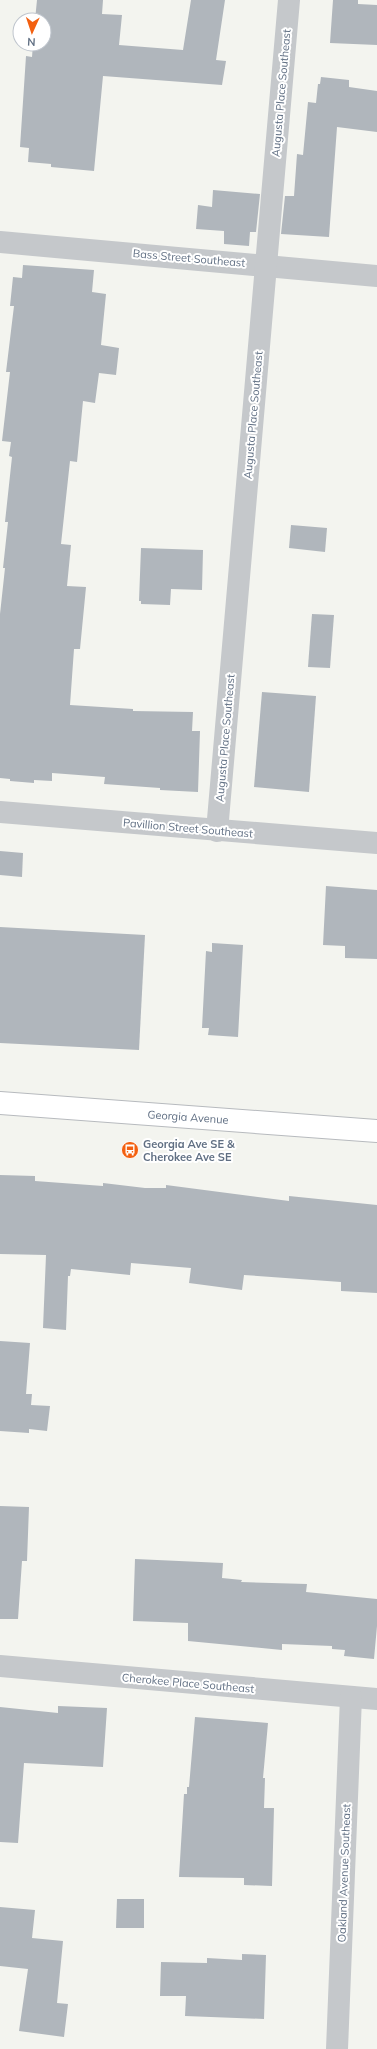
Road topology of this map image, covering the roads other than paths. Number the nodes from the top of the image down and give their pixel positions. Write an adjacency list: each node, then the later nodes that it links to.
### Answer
1 (289, 0): 3 (street, Augusta Place Southeast)
2 (0, 242): 3 (street, Bass Street Southeast)
3 (266, 265): 4 (street, Bass Street Southeast); 6 (street, Augusta Place Southeast)
4 (377, 276)
5 (0, 812): 6 (street, Pavillion Street Southeast)
6 (217, 831): 7 (street, Pavillion Street Southeast)
7 (377, 844)
8 (0, 1103): 9 (main road, Georgia Avenue)
9 (377, 1131)
10 (0, 1666): 11 (street, Cherokee Place Southeast)
11 (351, 1697): 12 (street, Cherokee Place Southeast); 13 (street, Oakland Avenue Southeast)
12 (377, 1699)
13 (338, 2049)

